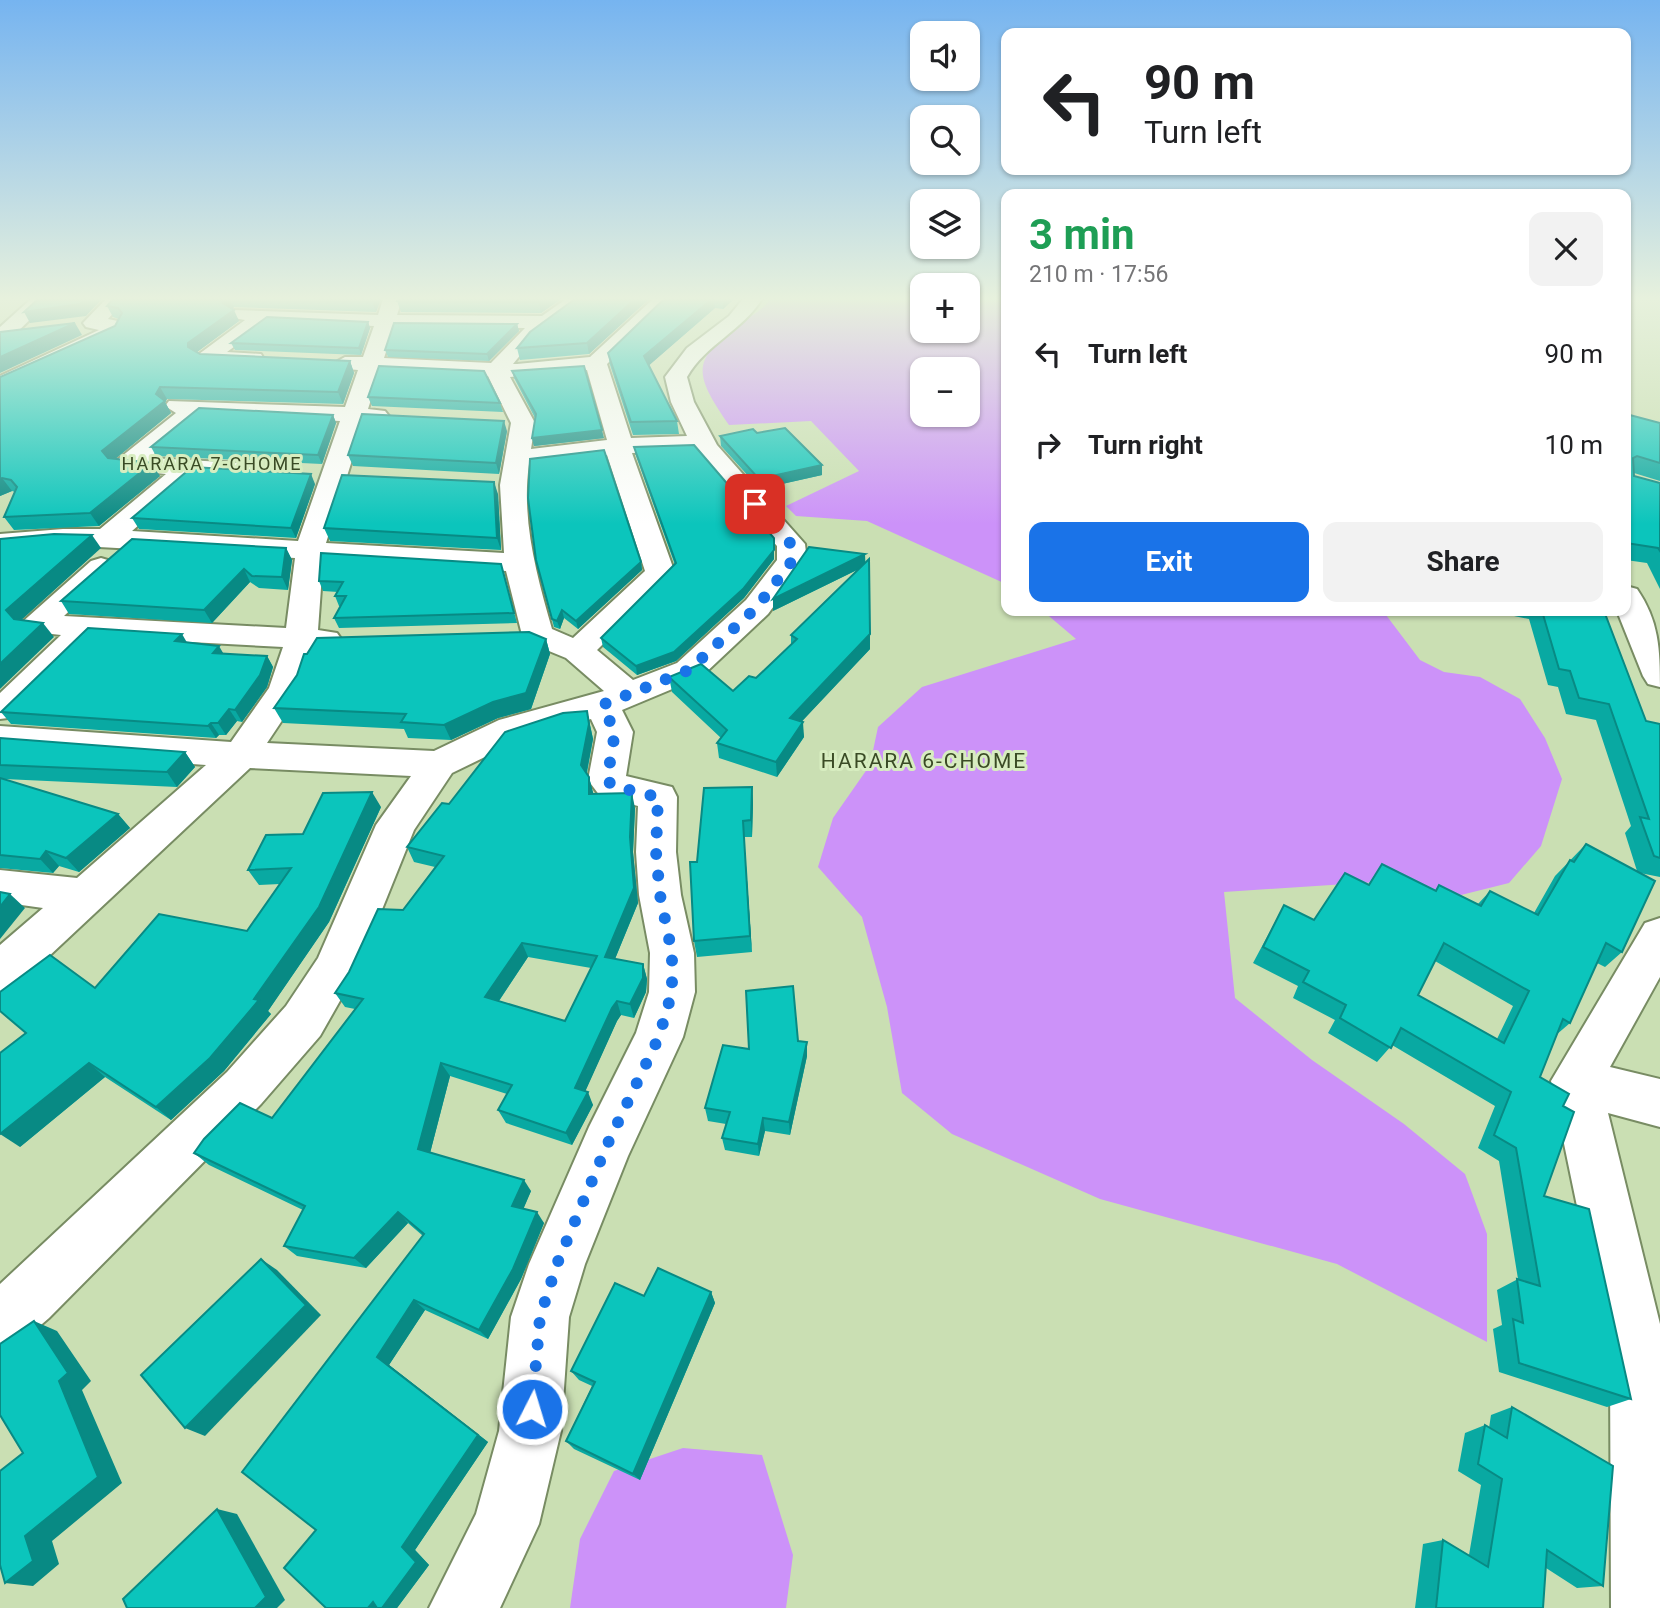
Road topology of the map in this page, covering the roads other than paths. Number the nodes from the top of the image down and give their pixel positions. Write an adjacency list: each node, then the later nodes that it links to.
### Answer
1 (21, 374): 7 (street)
2 (220, 374): 8 (street)
3 (368, 374): 9 (street)
4 (497, 374): 13 (street)
5 (599, 374): 12 (street)
6 (678, 374): 11 (street)
7 (0, 384)
8 (198, 407): 9 (street); 14 (street)
9 (353, 414): 10 (street); 20 (street)
10 (405, 417)
11 (701, 443): 12 (street); 28 (street)
12 (621, 446): 13 (street); 26 (street)
13 (516, 457): 17 (street)
14 (189, 468): 15 (street); 18 (street)
15 (267, 472)
16 (485, 483): 17 (street)
17 (513, 485): 21 (street)
18 (119, 539): 19 (street); 20 (street); 23 (street)
19 (0, 543)
20 (310, 548): 21 (street); 25 (street)
21 (519, 563): 26 (street)
22 (1631, 607): 27 (street)
23 (88, 627): 25 (street); 29 (street)
24 (357, 640): 25 (street)
25 (301, 641): 31 (street)
26 (578, 651): 28 (street)
27 (1660, 676)
28 (616, 700): 32 (street); 41 (street)
29 (0, 713)
30 (0, 738): 31 (street)
31 (241, 755): 32 (street); 34 (street)
32 (439, 764): 39 (street)
33 (0, 886): 34 (street)
34 (85, 897): 36 (street)
35 (1660, 936): 37 (street)
36 (0, 972)
37 (1576, 1082): 38 (street); 40 (street)
38 (1660, 1103)
39 (0, 1321)
40 (1650, 1369): 42 (street)
41 (464, 1608)
42 (1646, 1608)

